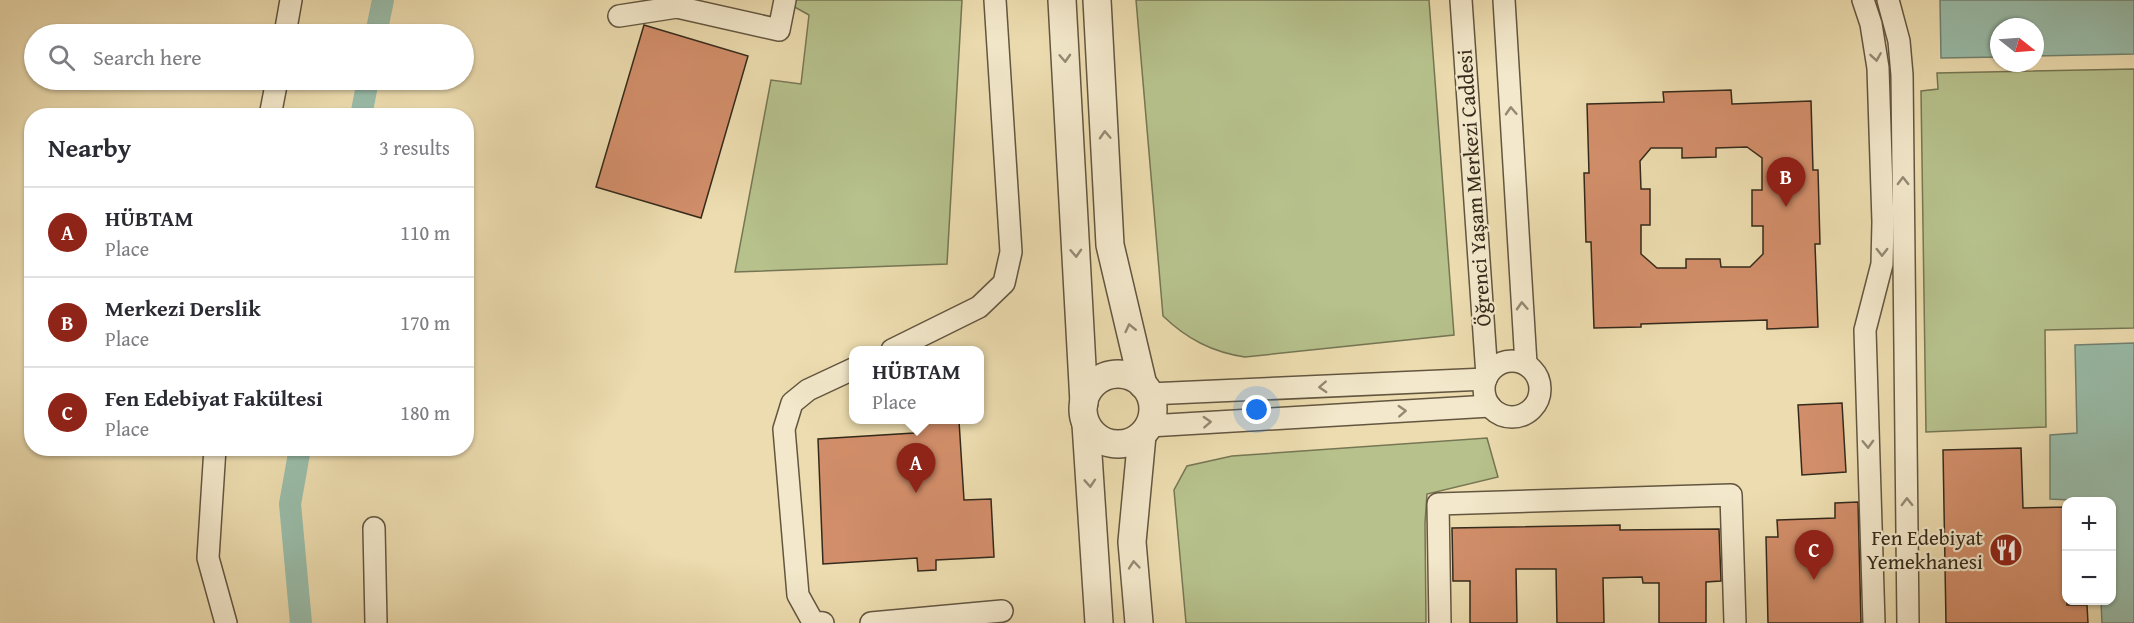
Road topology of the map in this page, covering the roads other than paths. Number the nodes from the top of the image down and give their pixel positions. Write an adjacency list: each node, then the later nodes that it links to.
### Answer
1 (291, 0): 11 (street)
2 (784, 0): 10 (street)
3 (994, 0): 14 (street)
4 (1062, 0): 20 (street, one-way to 20)
5 (1097, 0): 18 (street, one-way to 5)
6 (1461, 0): 17 (street, Öğrenci Yaşam Merkezi Caddesi)
7 (1504, 0): 15 (street, Öğrenci Yaşam Merkezi Caddesi, one-way to 7)
8 (1863, 0): 33 (street, one-way to 33)
9 (1888, 0): 34 (street, one-way to 9)
10 (619, 16)
11 (287, 24)
12 (275, 90): 13 (street)
13 (272, 108)
14 (902, 346)
15 (1526, 364): 17 (street); 19 (street)
16 (849, 371): 27 (street)
17 (1487, 377): 18 (street, one-way to 18); 19 (street)
18 (1146, 389): 20 (street); 21 (street)
19 (1490, 406): 21 (street, one-way to 19)
20 (1085, 413): 21 (street); 29 (street, one-way to 29)
21 (1146, 430): 30 (street, one-way to 21)
22 (214, 456): 25 (street)
23 (374, 528): 26 (street)
24 (1002, 611): 28 (street)
25 (226, 623)
26 (376, 623)
27 (823, 623)
28 (871, 623)
29 (1099, 623)
30 (1139, 623)
31 (1440, 623): 32 (street)
32 (1735, 623)
33 (1874, 623)
34 (1908, 623)

